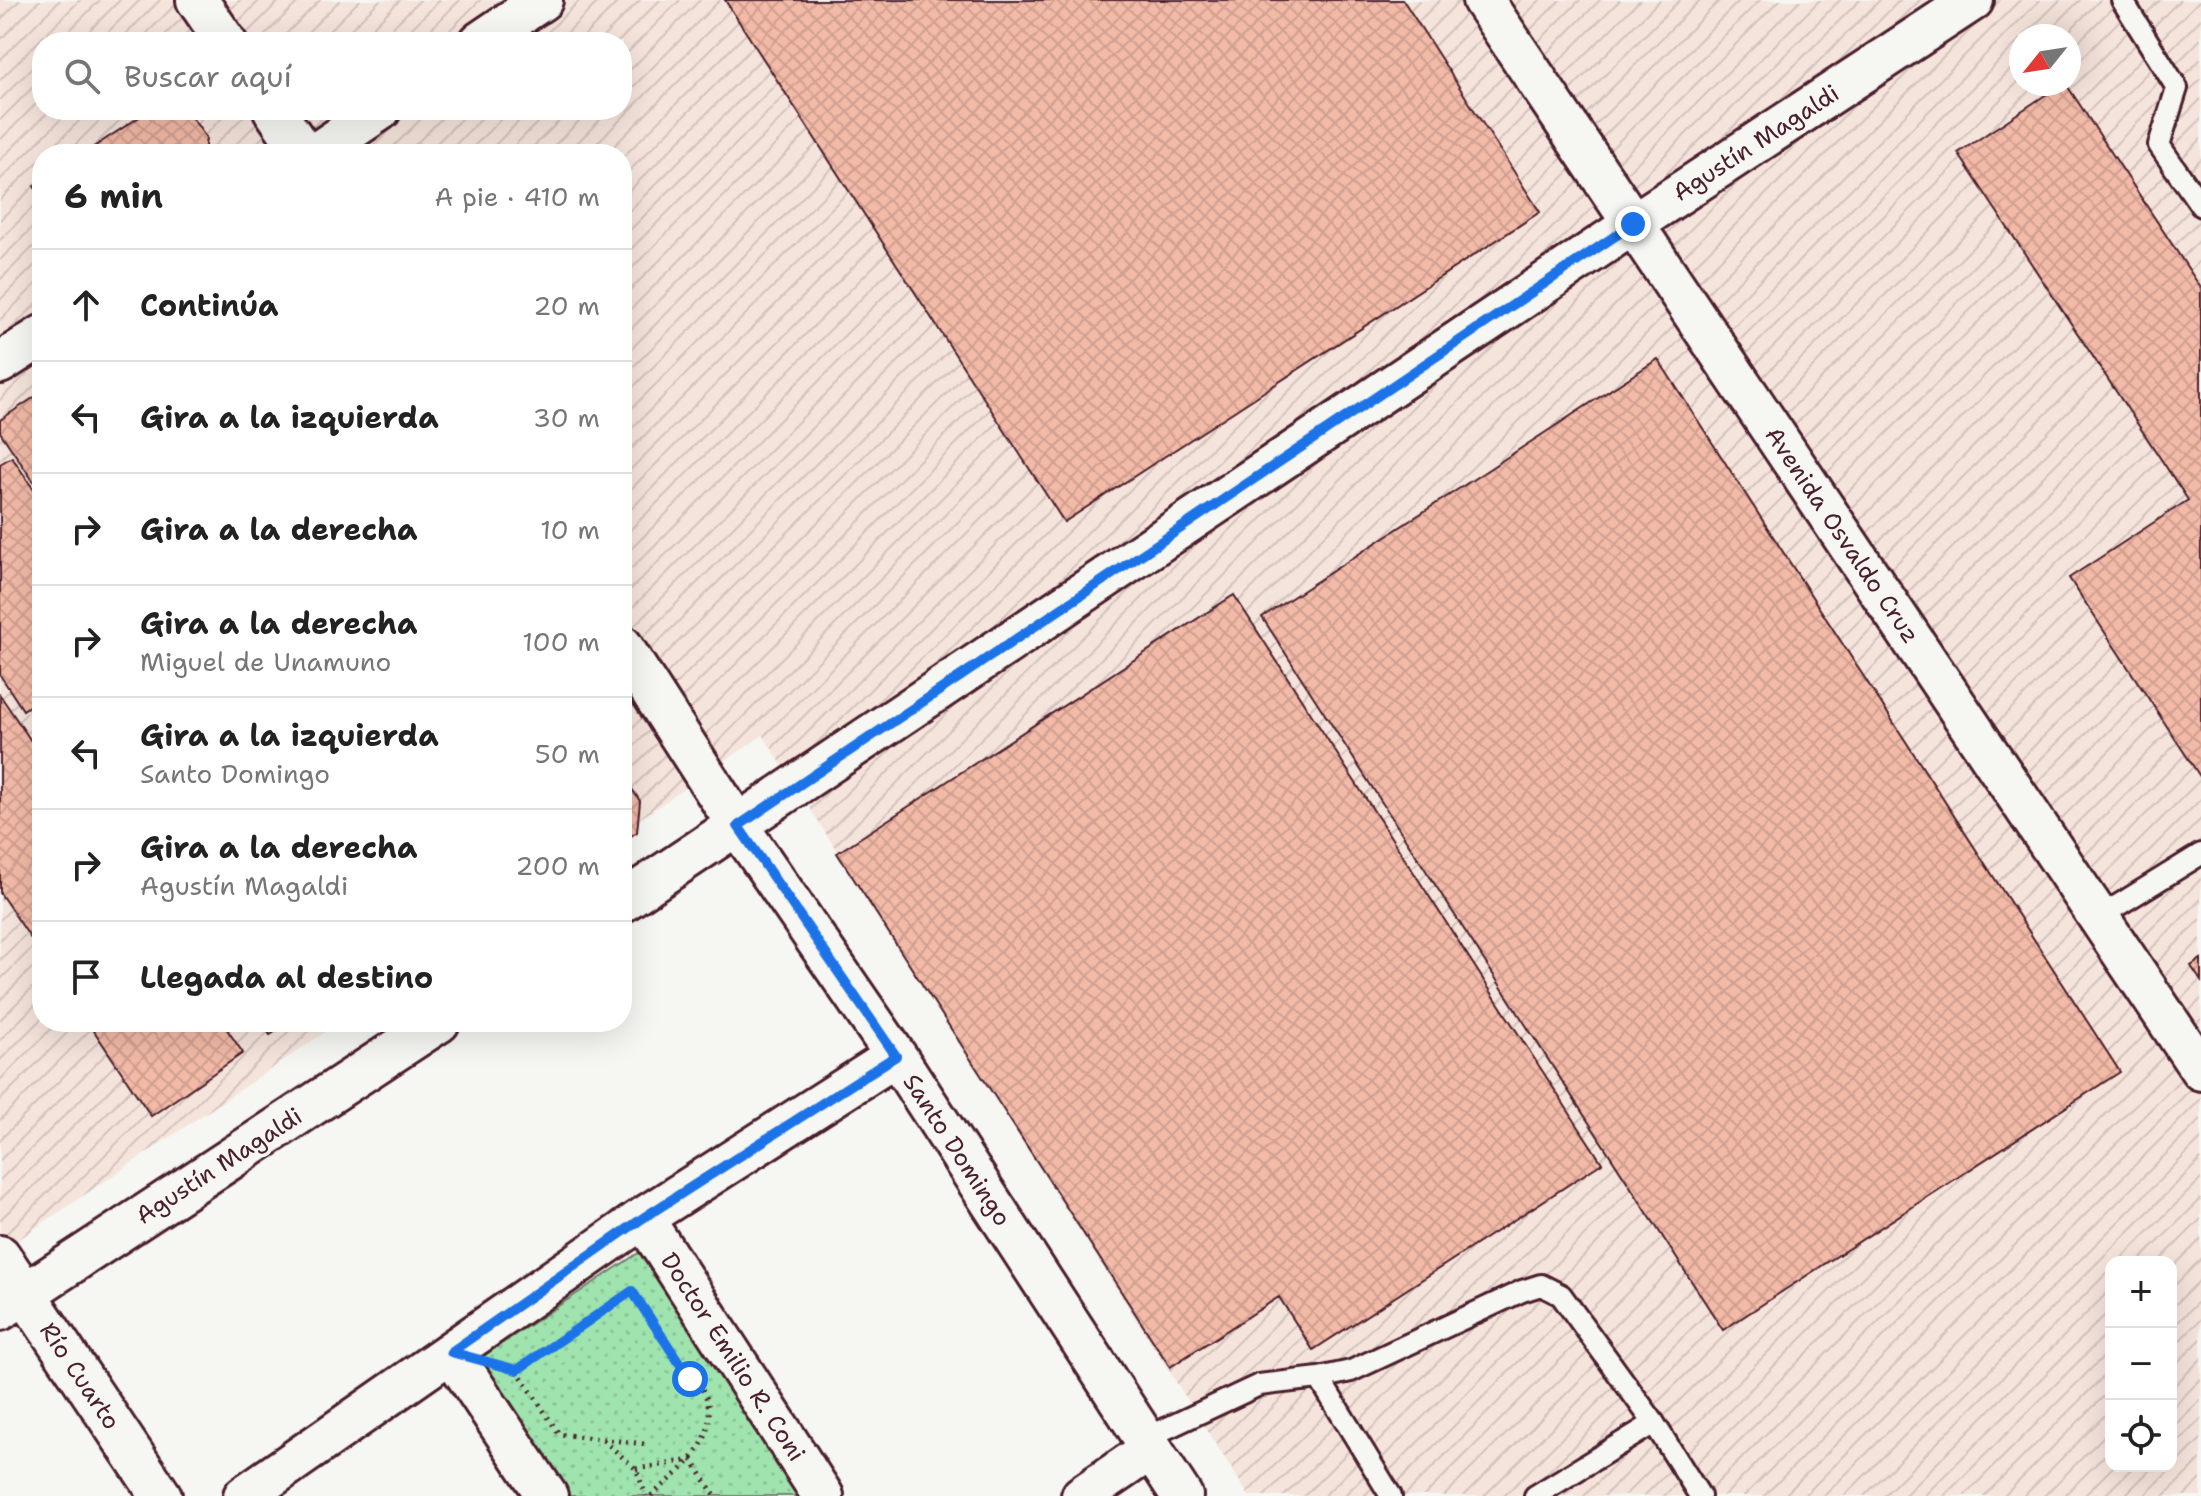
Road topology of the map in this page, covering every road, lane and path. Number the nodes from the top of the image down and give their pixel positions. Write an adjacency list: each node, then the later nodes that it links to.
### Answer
1 (197, 0): 6 (street)
2 (542, 0): 7 (street)
3 (1483, 0): 13 (street, Avenida Osvaldo Cruz)
4 (1973, 0): 13 (street, Agustín Magaldi)
5 (2122, 0): 12 (lane)
6 (219, 32)
7 (495, 32)
8 (281, 120): 10 (street)
9 (365, 120): 11 (street)
10 (297, 144)
11 (330, 144)
12 (2201, 206)
13 (1633, 224): 17 (street, Agustín Magaldi); 20 (street, Avenida Osvaldo Cruz)
14 (32, 342): 15 (street)
15 (0, 363)
16 (632, 662): 17 (street, Santo Domingo)
17 (738, 826): 19 (street, Agustín Magaldi); 22 (street, Santo Domingo)
18 (2201, 854): 20 (lane)
19 (632, 895)
20 (2099, 917): 23 (street, Avenida Osvaldo Cruz)
21 (424, 1032): 26 (street, Agustín Magaldi)
22 (896, 1056): 24 (street); 35 (street, Santo Domingo)
23 (2201, 1070)
24 (643, 1218): 27 (street); 43 (street, Doctor Emilio R. Coni)
25 (0, 1256): 26 (street, Río Cuarto)
26 (12, 1302): 38 (street, Río Cuarto)
27 (451, 1352): 28 (path); 39 (street); 40 (street)
28 (517, 1370): 30 (path); 33 (path)
29 (1319, 1378): 32 (lane); 35 (lane); 46 (lane)
30 (690, 1379): 31 (path); 36 (path)
31 (687, 1389)
32 (1654, 1423): 47 (lane); 48 (lane)
33 (602, 1439): 34 (path); 37 (path)
34 (645, 1444)
35 (1148, 1444): 44 (street); 45 (street, Santo Domingo)
36 (692, 1460): 37 (path); 41 (path); 42 (path)
37 (636, 1469): 41 (path)
38 (161, 1496)
39 (244, 1496)
40 (547, 1496)
41 (648, 1496)
42 (715, 1496)
43 (823, 1496)
44 (1082, 1496)
45 (1182, 1496)
46 (1391, 1496)
47 (1535, 1496)
48 (1700, 1496)

